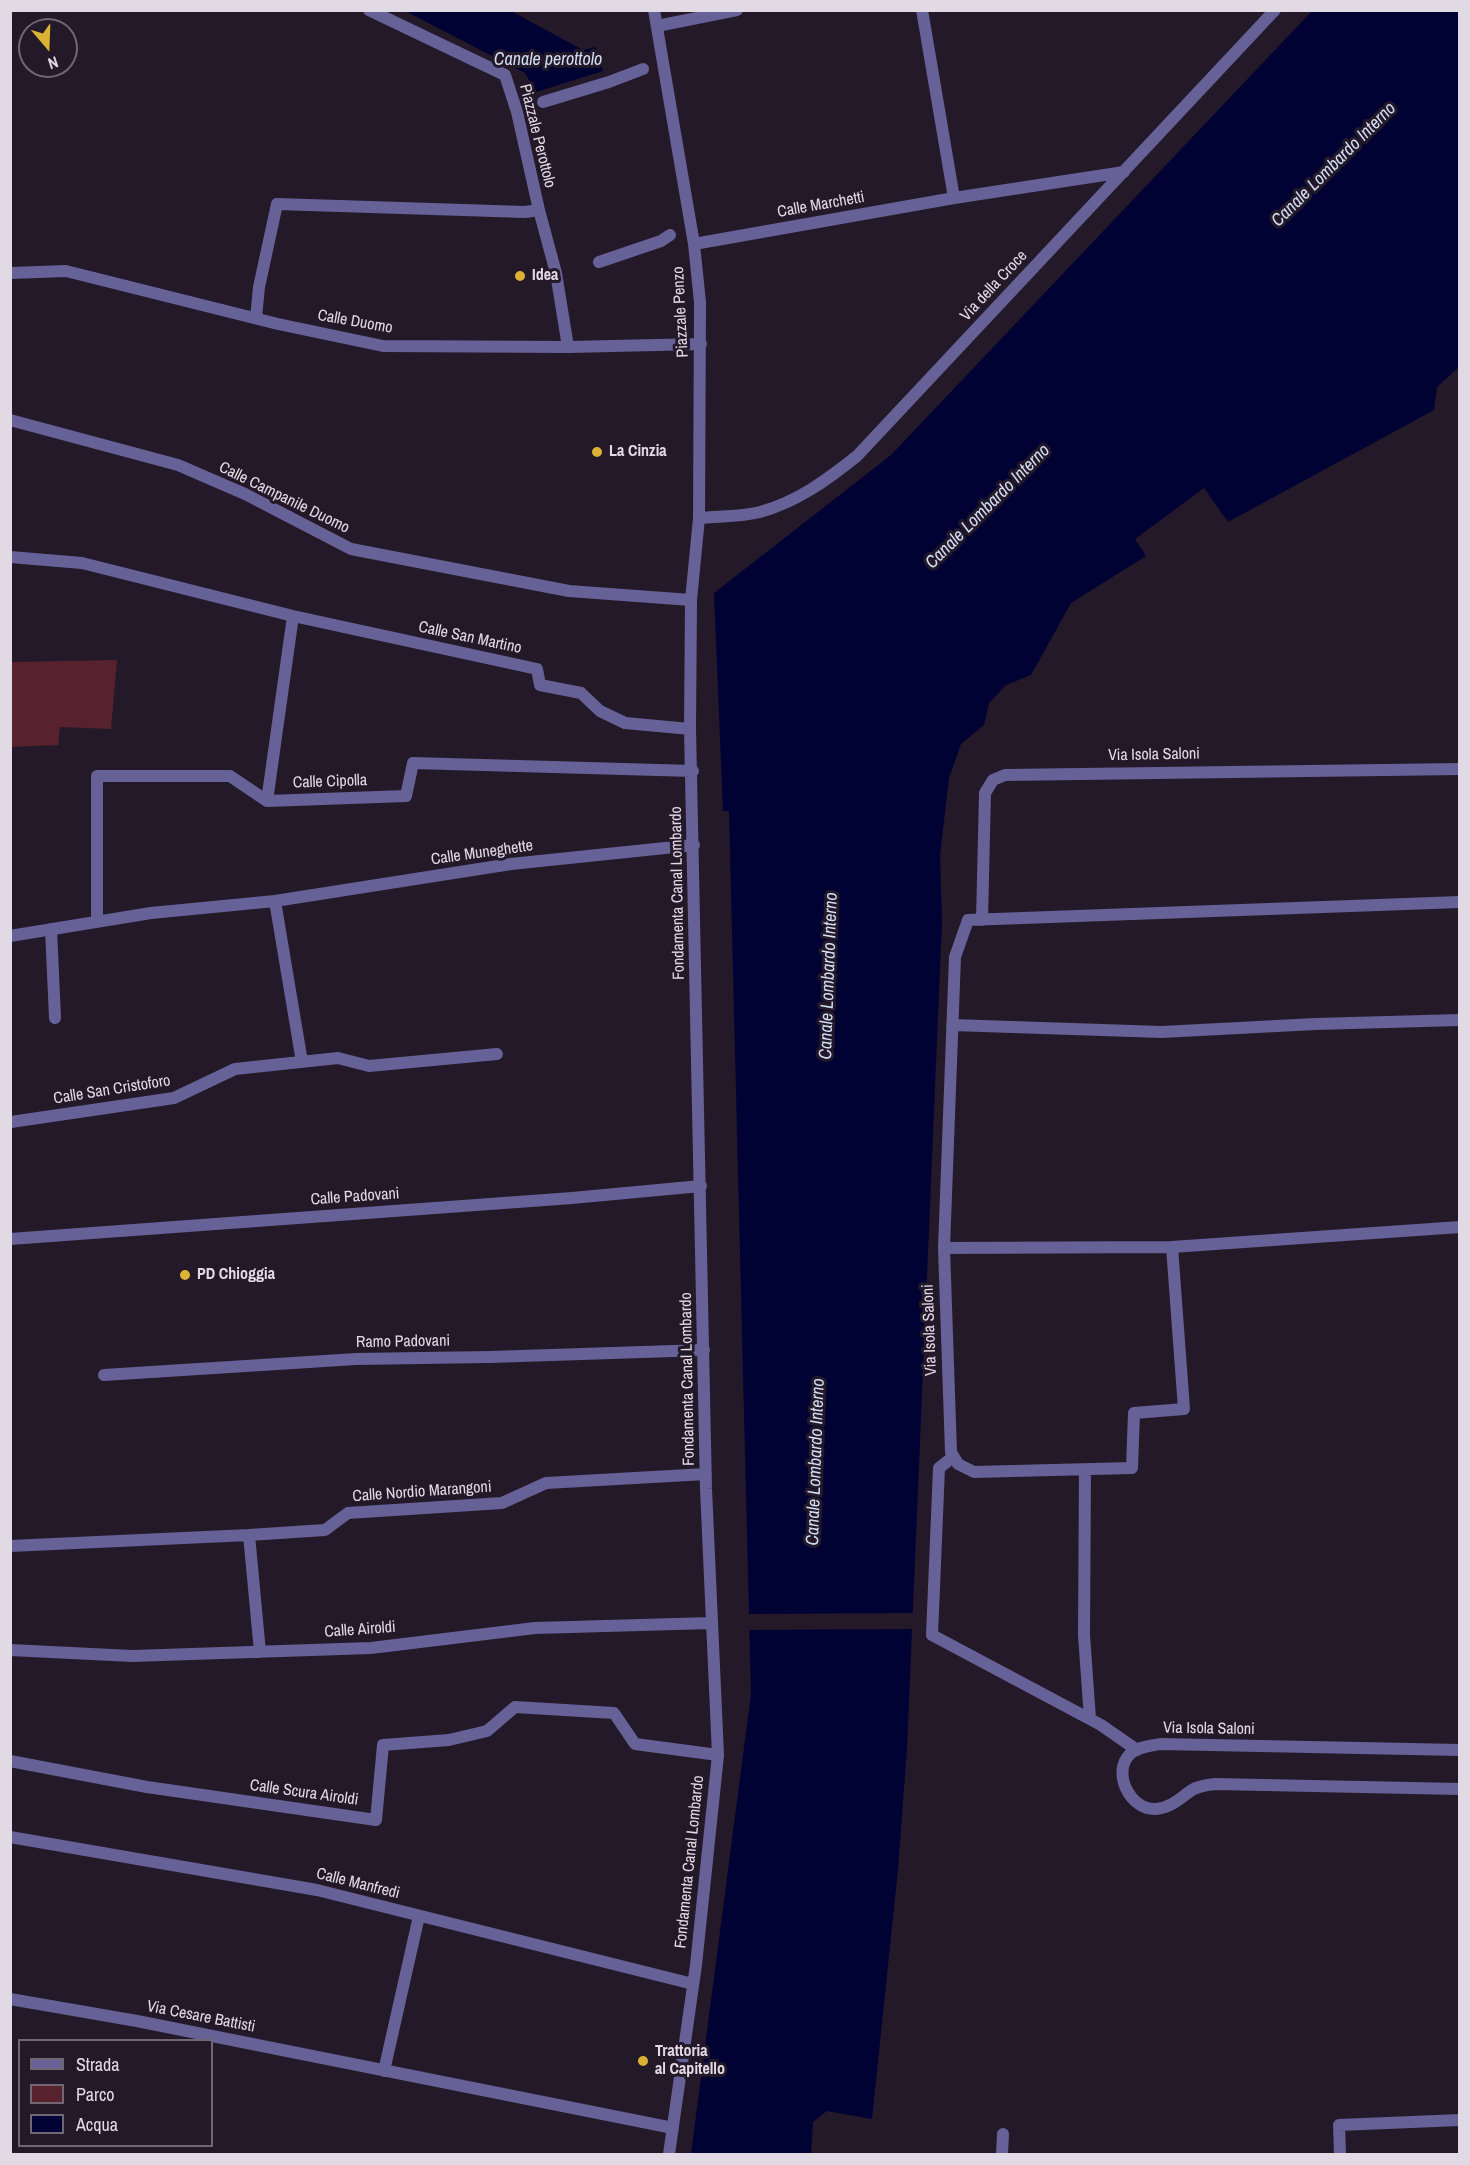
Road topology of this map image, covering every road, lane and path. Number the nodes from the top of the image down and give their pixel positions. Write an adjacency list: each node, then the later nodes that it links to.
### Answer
1 (369, 10): 11 (street, Piazzale Perottolo)
2 (654, 10): 6 (street, Piazzale Penzo)
3 (737, 10): 6 (street)
4 (922, 10): 10 (street)
5 (1275, 10): 9 (street, Via della Croce)
6 (657, 26): 13 (street, Piazzale Penzo)
7 (643, 69): 8 (street)
8 (543, 102)
9 (1124, 172): 10 (street, Calle Marchetti); 20 (street, Via della Croce)
10 (954, 198): 13 (street, Calle Marchetti)
11 (539, 210): 16 (street); 18 (street, Piazzale Perottolo)
12 (665, 238): 14 (street)
13 (694, 244): 17 (street, Piazzale Penzo)
14 (598, 262)
15 (10, 273): 16 (street, Calle Duomo)
16 (256, 318): 18 (street, Calle Duomo)
17 (701, 344): 18 (street, Calle Duomo); 20 (street, Piazzale Penzo)
18 (568, 347)
19 (10, 420): 22 (street, Calle Campanile Duomo)
20 (699, 518): 22 (street, Piazzale Penzo)
21 (10, 557): 23 (street, Calle San Martino)
22 (691, 600): 24 (street, Fondamenta Canal Lombardo)
23 (293, 616): 24 (street, Calle San Martino); 27 (street)
24 (690, 729): 26 (street, Fondamenta Canal Lombardo)
25 (1460, 769): 31 (street, Via Isola Saloni)
26 (693, 771): 27 (street, Calle Cipolla); 28 (street, Fondamenta Canal Lombardo)
27 (267, 801): 32 (street)
28 (694, 845): 29 (street, Calle Muneghette); 41 (street, Fondamenta Canal Lombardo)
29 (275, 901): 32 (street, Calle Muneghette); 39 (street)
30 (1460, 902): 31 (street)
31 (982, 920): 37 (street, Via Isola Saloni)
32 (97, 922): 33 (street, Calle Muneghette)
33 (51, 929): 34 (street, Calle Muneghette); 35 (street)
34 (10, 936)
35 (55, 1017)
36 (1460, 1020): 37 (street)
37 (952, 1025): 45 (street, Via Isola Saloni)
38 (497, 1054): 39 (street, Calle San Cristoforo)
39 (302, 1062): 40 (street, Calle San Cristoforo)
40 (11, 1122)
41 (701, 1186): 43 (street, Calle Padovani); 46 (street, Fondamenta Canal Lombardo)
42 (1460, 1227): 44 (street)
43 (10, 1239)
44 (1172, 1247): 45 (street); 49 (street)
45 (944, 1248): 48 (street, Via Isola Saloni)
46 (704, 1350): 47 (street, Ramo Padovani); 50 (street, Fondamenta Canal Lombardo)
47 (104, 1375)
48 (952, 1457): 49 (street); 56 (street)
49 (1085, 1470): 56 (street)
50 (706, 1474): 51 (street, Calle Nordio Marangoni); 53 (street, Fondamenta Canal Lombardo)
51 (249, 1535): 52 (street, Calle Nordio Marangoni); 55 (street)
52 (10, 1546)
53 (711, 1623): 55 (street, Calle Airoldi); 59 (street, Fondamenta Canal Lombardo)
54 (10, 1650): 55 (street, Calle Airoldi)
55 (260, 1652)
56 (1090, 1719): 57 (street)
57 (1137, 1750): 58 (street, Via Isola Saloni); 61 (street)
58 (1460, 1750)
59 (718, 1755): 60 (street, Calle Scura Airoldi); 64 (street, Fondamenta Canal Lombardo)
60 (10, 1761)
61 (1460, 1789)
62 (10, 1837): 63 (street, Calle Manfredi)
63 (419, 1916): 64 (street, Calle Manfredi); 66 (street)
64 (693, 1984): 68 (street, Fondamenta Canal Lombardo)
65 (10, 1999): 66 (street, Via Cesare Battisti)
66 (384, 2071): 68 (street, Via Cesare Battisti)
67 (1460, 2120): 72 (street)
68 (673, 2128): 70 (street, Fondamenta Canal Lombardo)
69 (1003, 2134): 71 (street)
70 (669, 2154)
71 (1002, 2154)
72 (1340, 2154)

